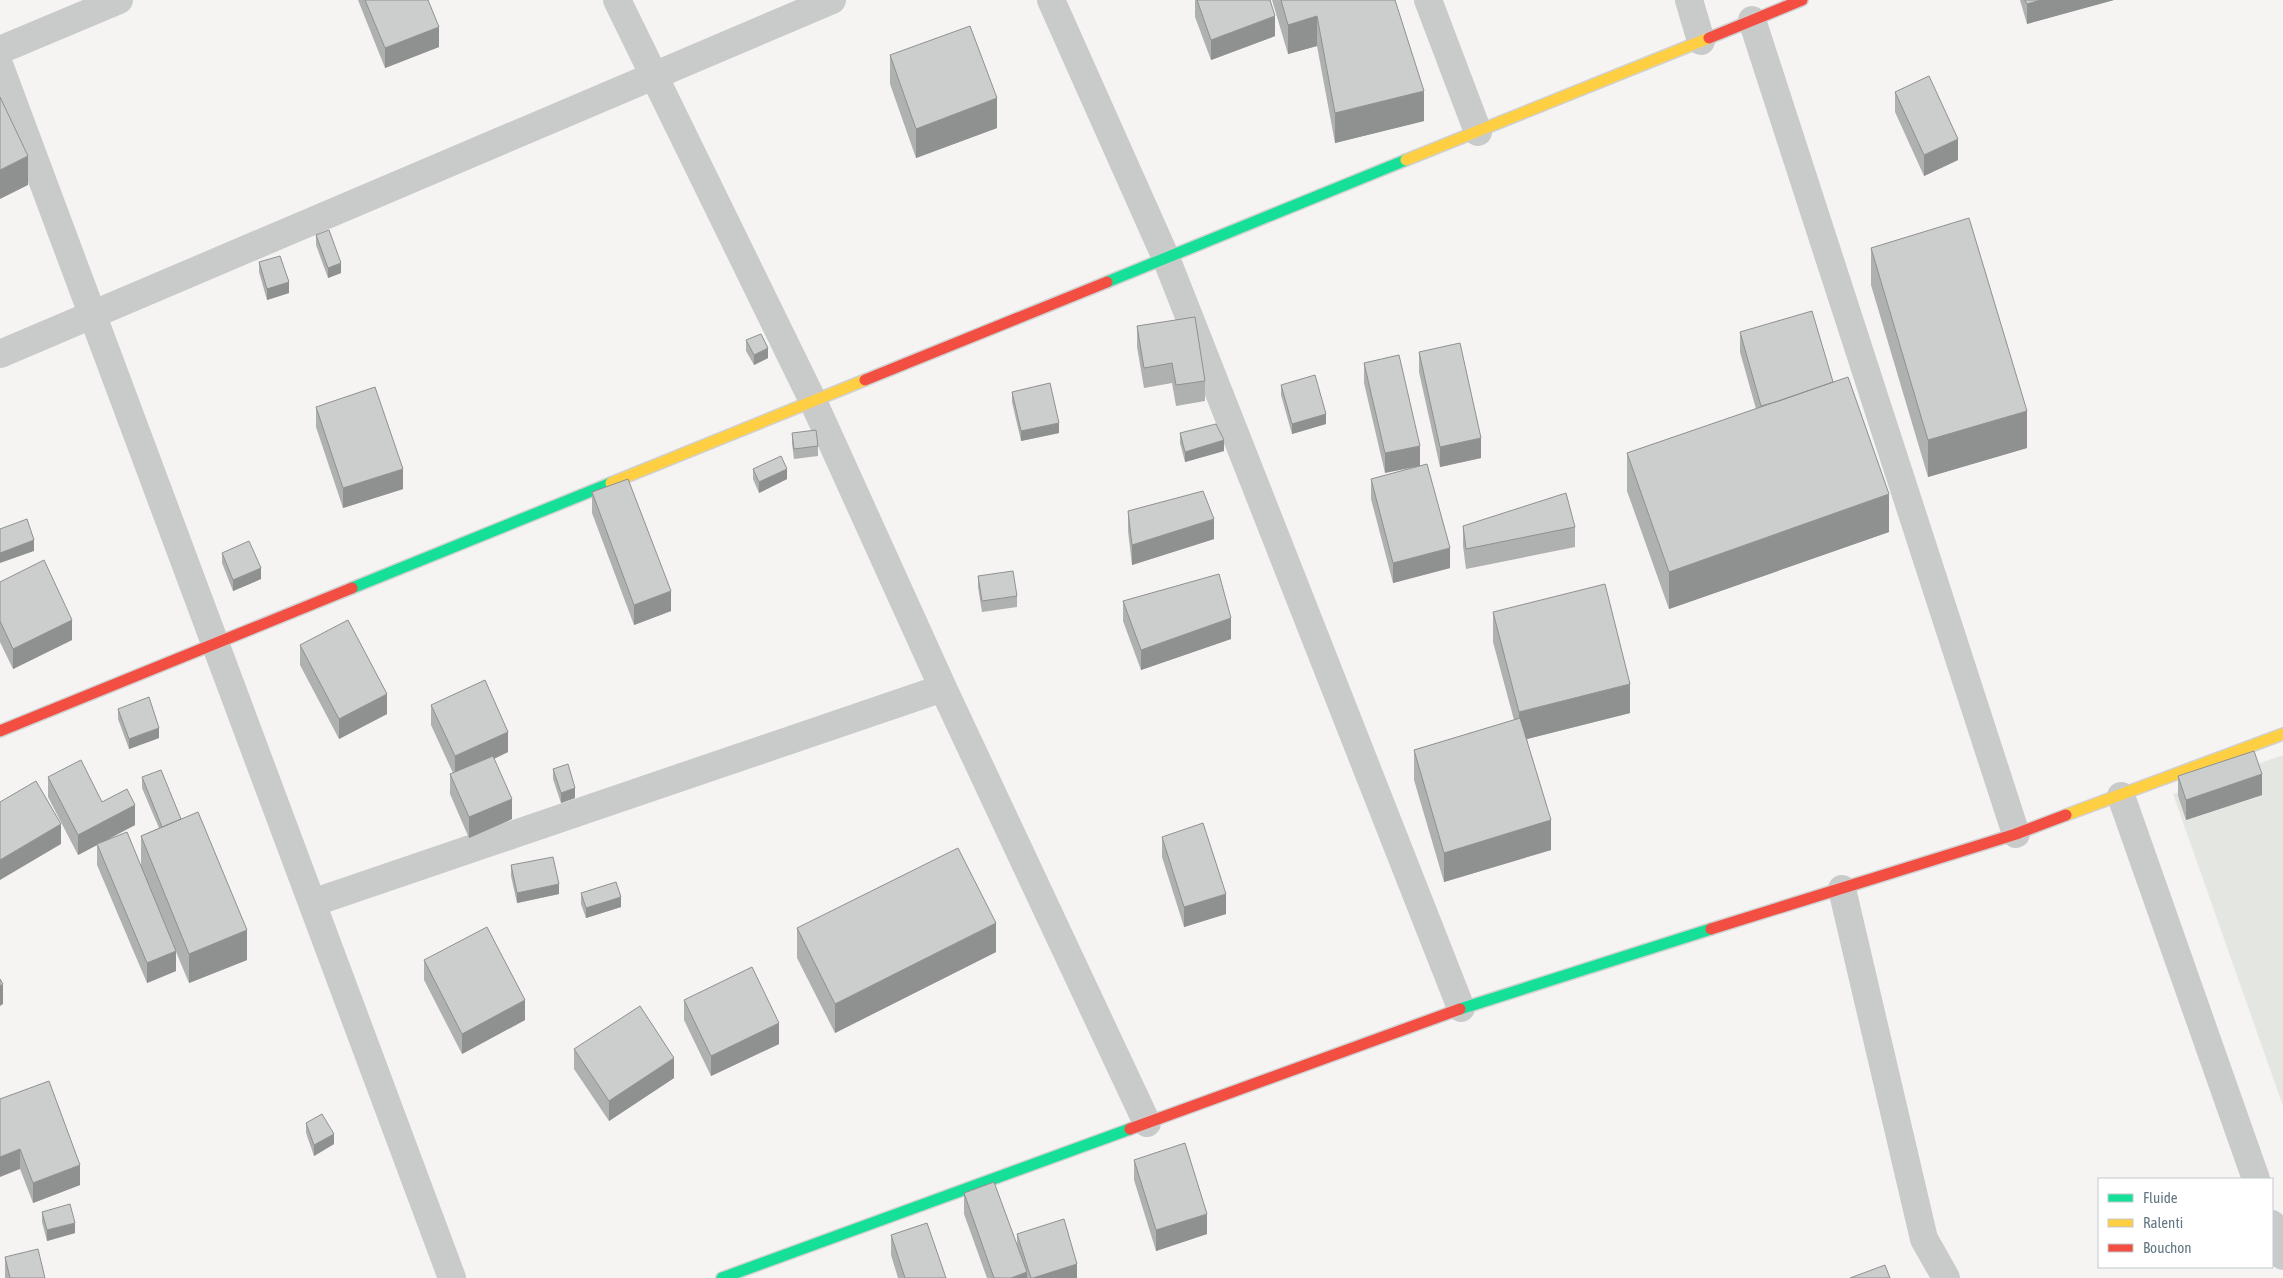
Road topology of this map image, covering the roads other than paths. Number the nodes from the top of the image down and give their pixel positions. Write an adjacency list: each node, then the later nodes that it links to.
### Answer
1 (119, 0): 10 (street)
2 (617, 0): 12 (street)
3 (832, 0): 12 (street)
4 (1051, 0): 14 (street)
5 (1428, 0): 13 (street)
6 (1689, 0): 9 (street)
7 (1802, 0): 8 (street)
8 (1752, 20): 9 (street); 23 (street)
9 (1701, 41): 13 (street)
10 (0, 50)
11 (0, 67): 15 (street)
12 (654, 76): 15 (street); 17 (street)
13 (1478, 132): 14 (street)
14 (1166, 258): 17 (street); 26 (street)
15 (92, 314): 16 (street); 18 (street)
16 (0, 354)
17 (813, 401): 18 (street); 19 (street)
18 (216, 644): 20 (street); 25 (street)
19 (943, 688): 25 (street); 27 (street)
20 (0, 731)
21 (2283, 734): 22 (street)
22 (2121, 796): 23 (street); 28 (street)
23 (2016, 834): 24 (street)
24 (1842, 889): 26 (street); 33 (street)
25 (312, 903): 31 (street)
26 (1461, 1008): 27 (street)
27 (1148, 1123): 32 (street)
28 (2256, 1178)
29 (2273, 1227): 30 (street)
30 (2283, 1256)
31 (452, 1278)
32 (722, 1278)
33 (1946, 1278)

